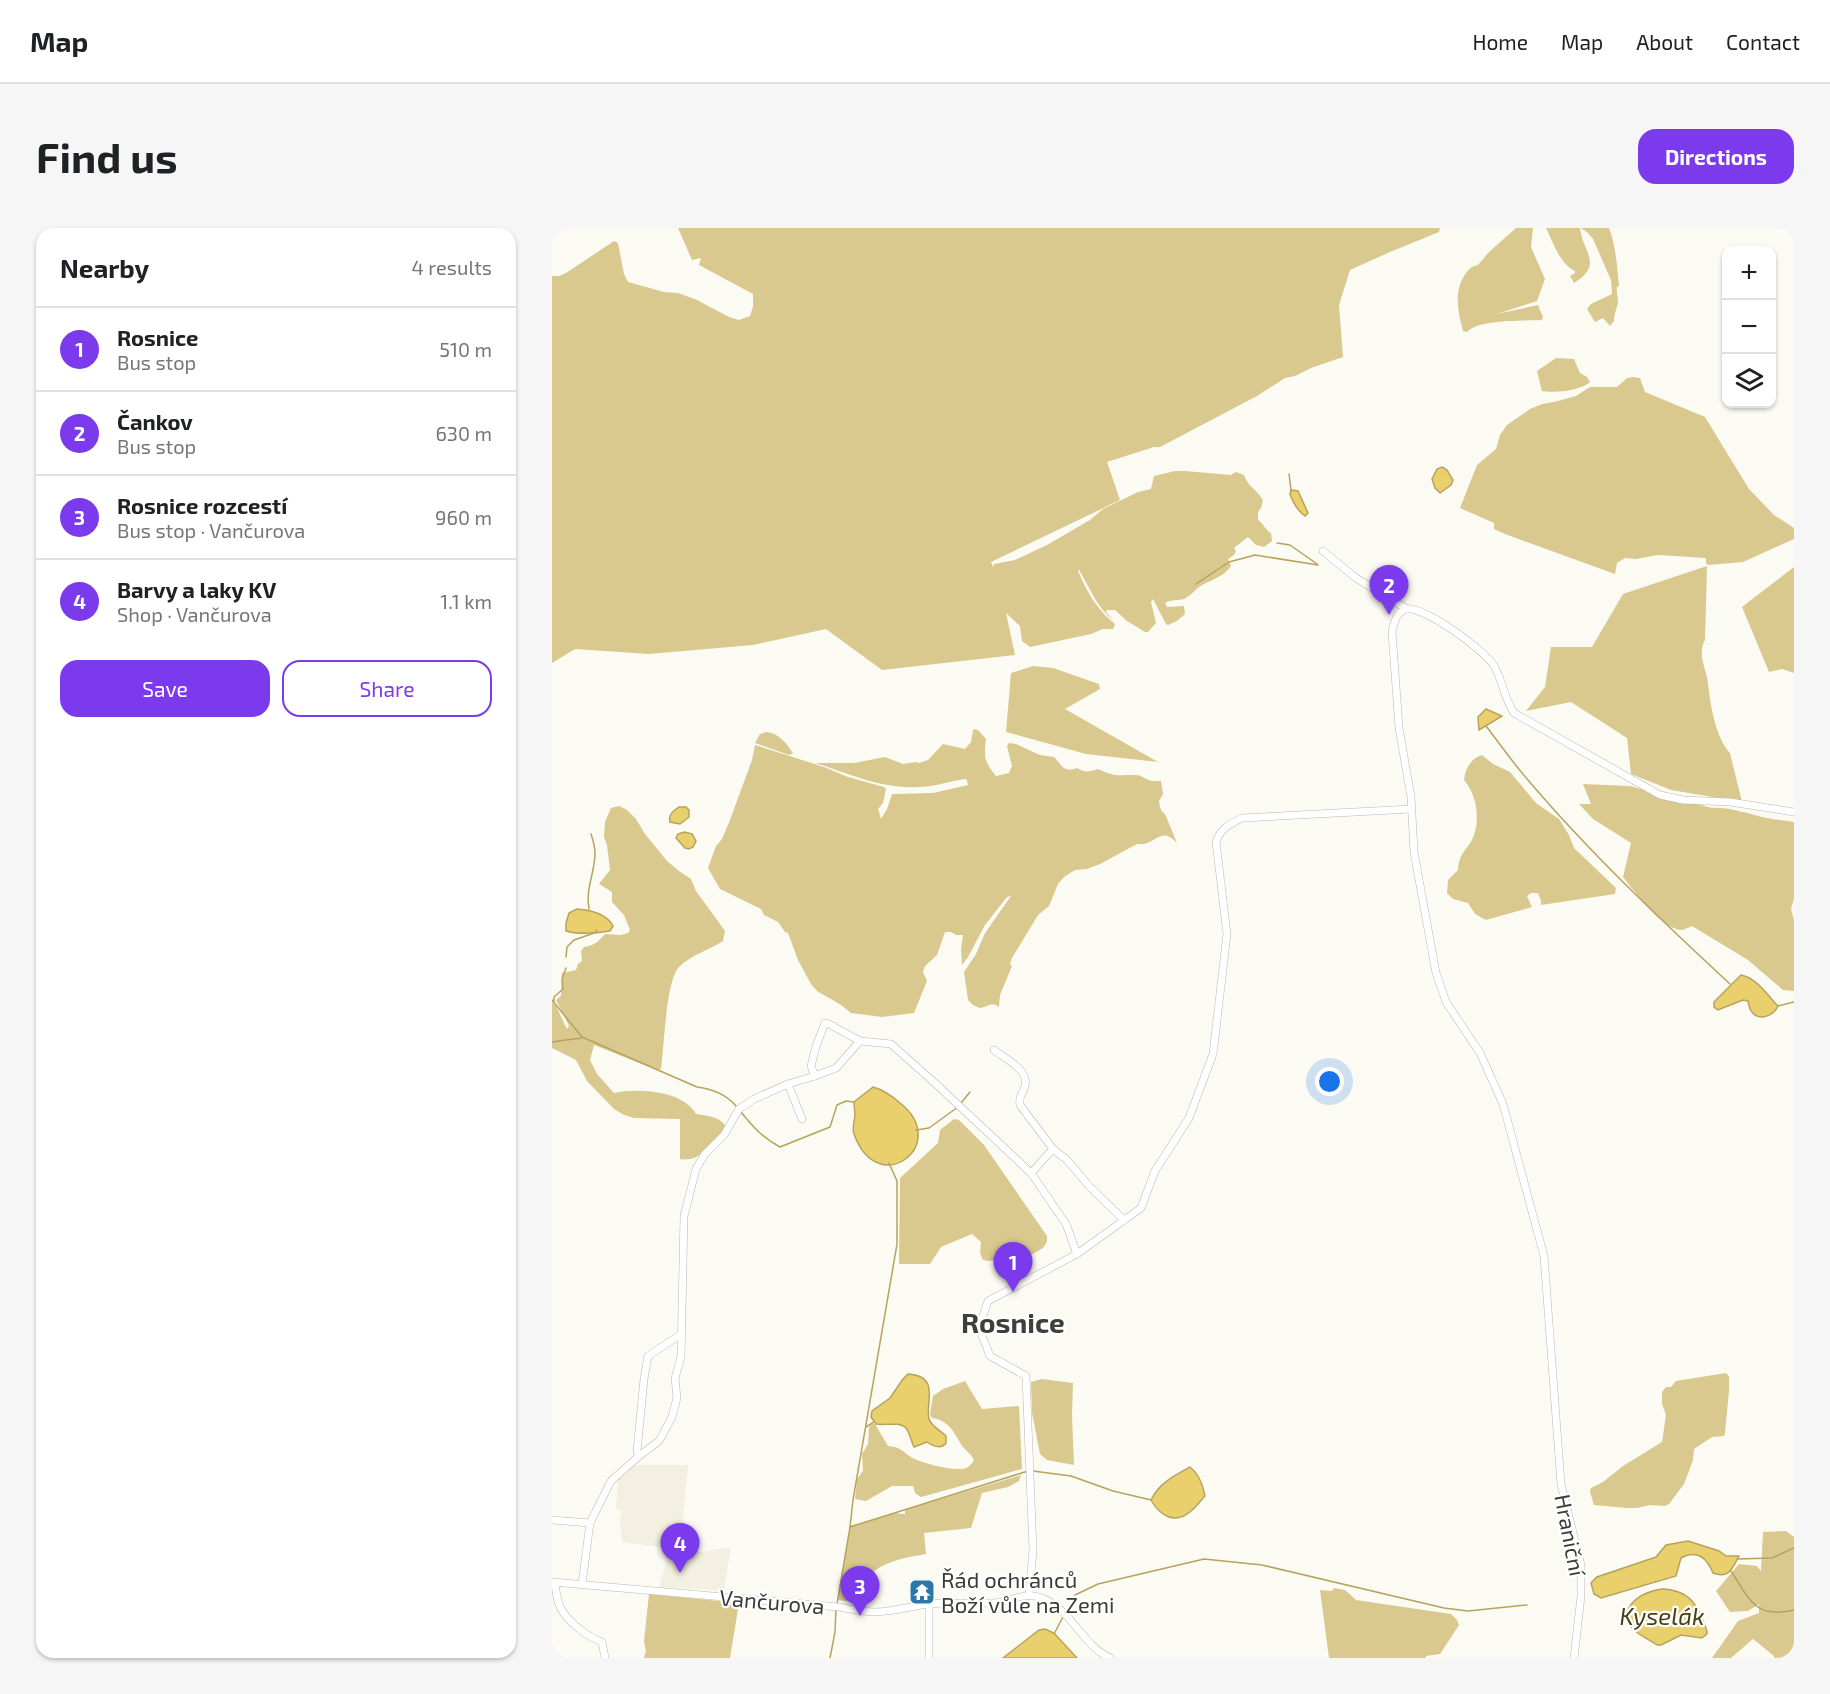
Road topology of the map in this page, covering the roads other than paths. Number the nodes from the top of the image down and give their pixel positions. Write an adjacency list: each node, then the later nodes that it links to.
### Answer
1 (1323, 551): 2 (street)
2 (1407, 609): 3 (street, Hraniční); 4 (street)
3 (1412, 809): 12 (street); 25 (street, Hraniční)
4 (1794, 812)
5 (860, 1041): 7 (street); 7 (street); 11 (street)
6 (994, 1050): 10 (street)
7 (815, 1076): 8 (street)
8 (789, 1084): 9 (street); 14 (street)
9 (802, 1119)
10 (1053, 1149): 11 (street); 12 (street)
11 (1030, 1173): 13 (street)
12 (1124, 1220): 13 (street)
13 (1077, 1254): 20 (street)
14 (680, 1335): 15 (street); 15 (street)
15 (639, 1456): 17 (street)
16 (552, 1520): 17 (street)
17 (590, 1523): 19 (street)
18 (553, 1583): 19 (street, Vančurova); 22 (street)
19 (582, 1584): 21 (street, Vančurova)
20 (1029, 1595): 21 (street, Vančurova); 24 (street)
21 (929, 1604): 23 (street)
22 (605, 1658)
23 (929, 1658)
24 (1110, 1658)
25 (1574, 1658)

